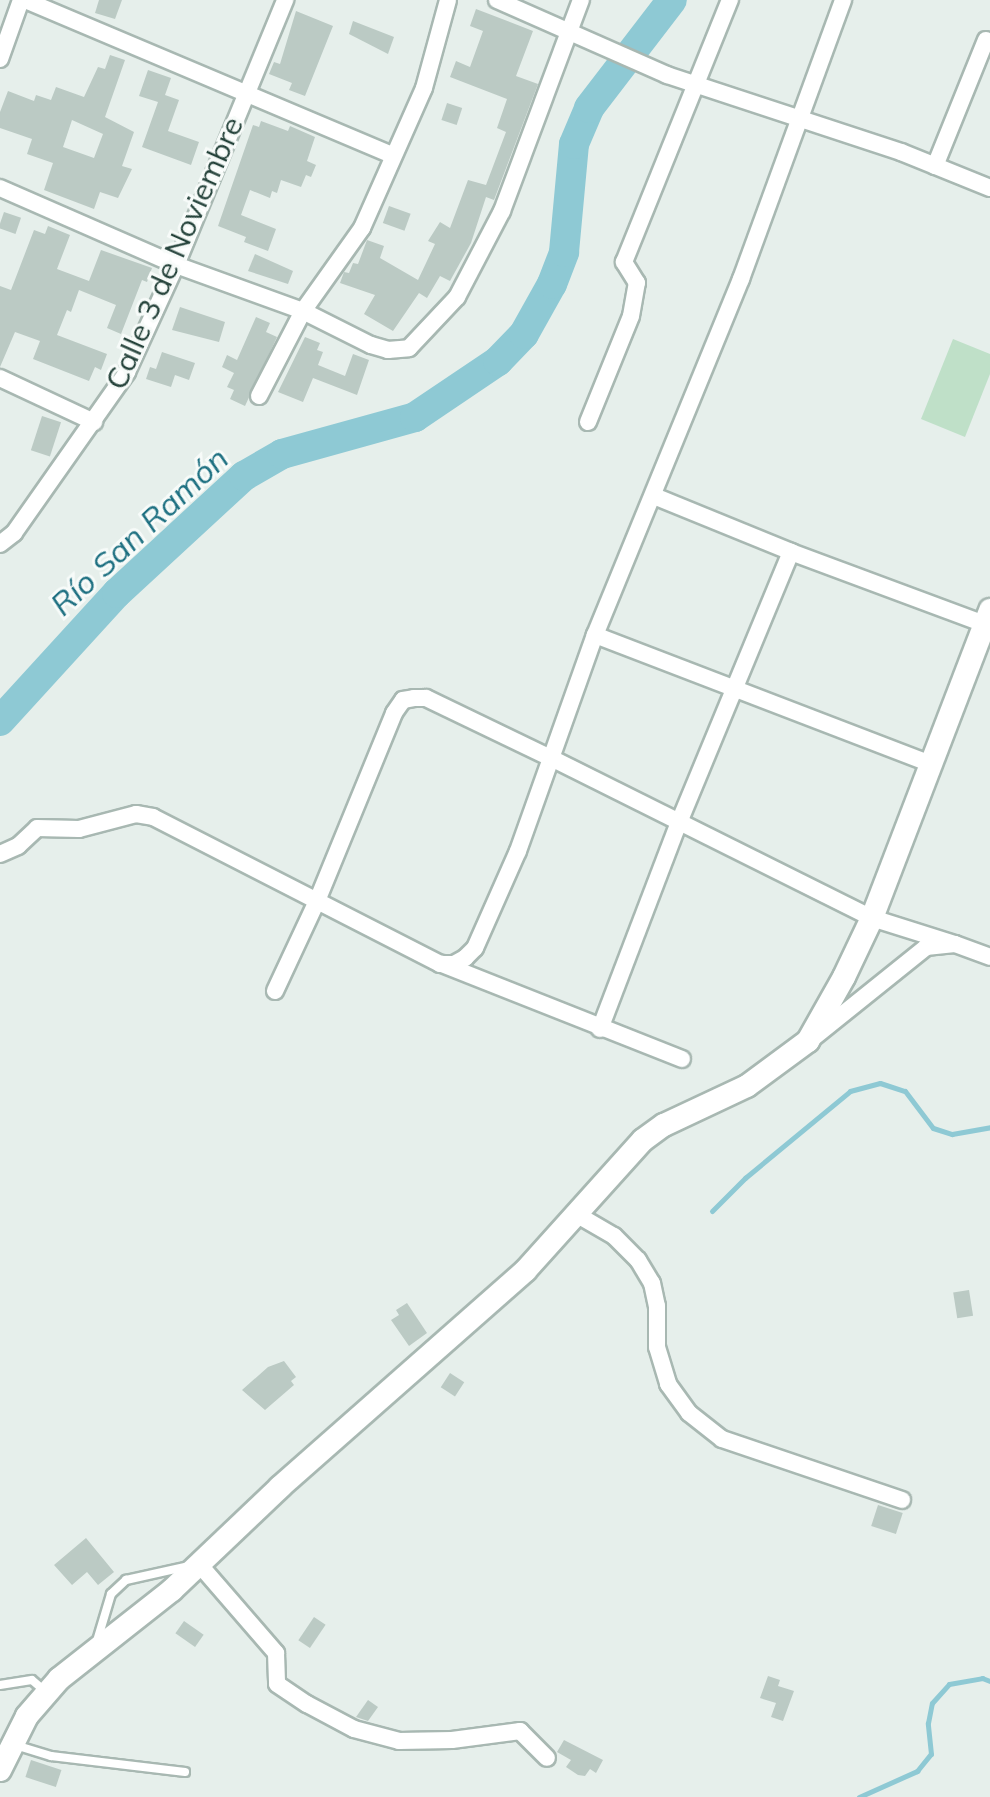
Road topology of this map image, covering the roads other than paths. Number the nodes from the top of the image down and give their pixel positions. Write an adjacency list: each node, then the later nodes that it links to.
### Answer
1 (23, 0): 10 (street); 12 (street)
2 (285, 0): 12 (street, Calle 3 de Noviembre)
3 (448, 0): 14 (street)
4 (497, 0): 8 (street)
5 (581, 0): 8 (street)
6 (730, 0): 11 (street)
7 (843, 0): 13 (street)
8 (567, 29): 11 (street); 19 (street)
9 (986, 40): 15 (street)
10 (0, 59)
11 (696, 85): 13 (street); 23 (street)
12 (246, 92): 14 (street); 18 (street, Calle 3 de Noviembre)
13 (799, 121): 15 (street); 24 (street)
14 (392, 155): 19 (street)
15 (935, 166): 17 (street)
16 (0, 188): 18 (street)
17 (990, 188)
18 (176, 265): 19 (street); 22 (street, Calle 3 de Noviembre)
19 (303, 311): 21 (street)
20 (0, 378): 22 (street)
21 (259, 396)
22 (94, 422): 25 (street, Calle 3 de Noviembre)
23 (588, 422)
24 (654, 496): 26 (street); 28 (street)
25 (0, 544)
26 (791, 552): 27 (street); 29 (street)
27 (988, 620): 31 (main road)
28 (595, 635): 29 (street); 30 (street)
29 (736, 689): 31 (street); 32 (street)
30 (553, 759): 32 (street); 34 (street); 38 (street)
31 (933, 765): 35 (main road)
32 (680, 820): 35 (street); 40 (street)
33 (0, 854): 34 (street)
34 (317, 901): 38 (street); 39 (street)
35 (872, 918): 36 (street); 41 (main road)
36 (955, 944): 37 (street); 41 (street)
37 (990, 957)
38 (440, 964): 40 (street)
39 (275, 991)
40 (600, 1029): 42 (street)
41 (808, 1041): 43 (main road)
42 (682, 1059)
43 (576, 1214): 44 (street); 45 (main road)
44 (902, 1500)
45 (199, 1564): 46 (main road); 46 (lane); 50 (street)
46 (91, 1652): 48 (main road)
47 (0, 1685): 48 (lane)
48 (47, 1693): 49 (main road)
49 (4, 1757): 51 (lane)
50 (547, 1758)
51 (185, 1772)

